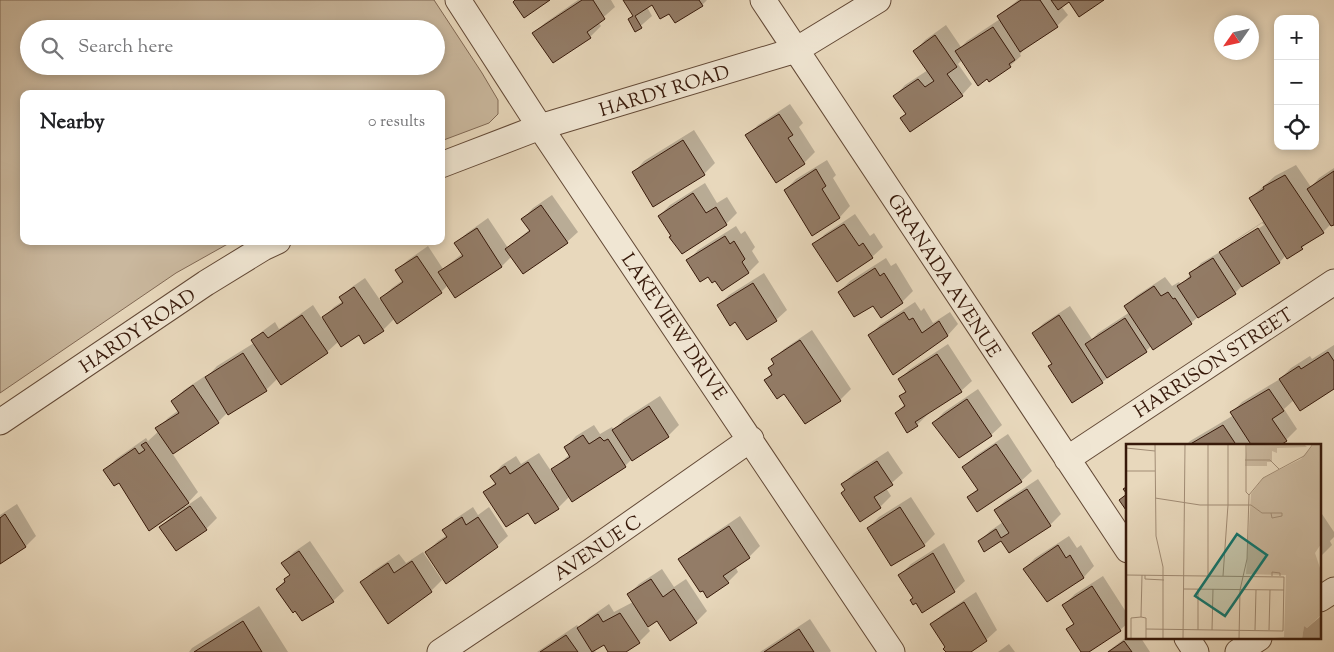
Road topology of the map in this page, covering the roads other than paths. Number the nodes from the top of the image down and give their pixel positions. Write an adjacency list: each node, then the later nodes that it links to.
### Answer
1 (458, 0): 5 (street, LAKEVIEW DRIVE)
2 (763, 0): 4 (street, GRANADA AVENUE)
3 (878, 0): 4 (street, HARDY ROAD)
4 (796, 50): 5 (street, HARDY ROAD); 11 (street, GRANADA AVENUE)
5 (540, 127): 6 (street, HARDY ROAD); 10 (street, LAKEVIEW DRIVE)
6 (445, 163)
7 (269, 245): 9 (street, HARDY ROAD)
8 (1334, 282): 11 (street, HARRISON STREET)
9 (0, 422)
10 (751, 439): 17 (street, AVENUE C); 18 (street, LAKEVIEW DRIVE)
11 (1067, 459): 12 (street, GRANADA AVENUE)
12 (1126, 547)
13 (1334, 590): 14 (street)
14 (1322, 597)
15 (1188, 640): 19 (street)
16 (1256, 640): 20 (street)
17 (440, 652)
18 (892, 652)
19 (1196, 652)
20 (1238, 652)

